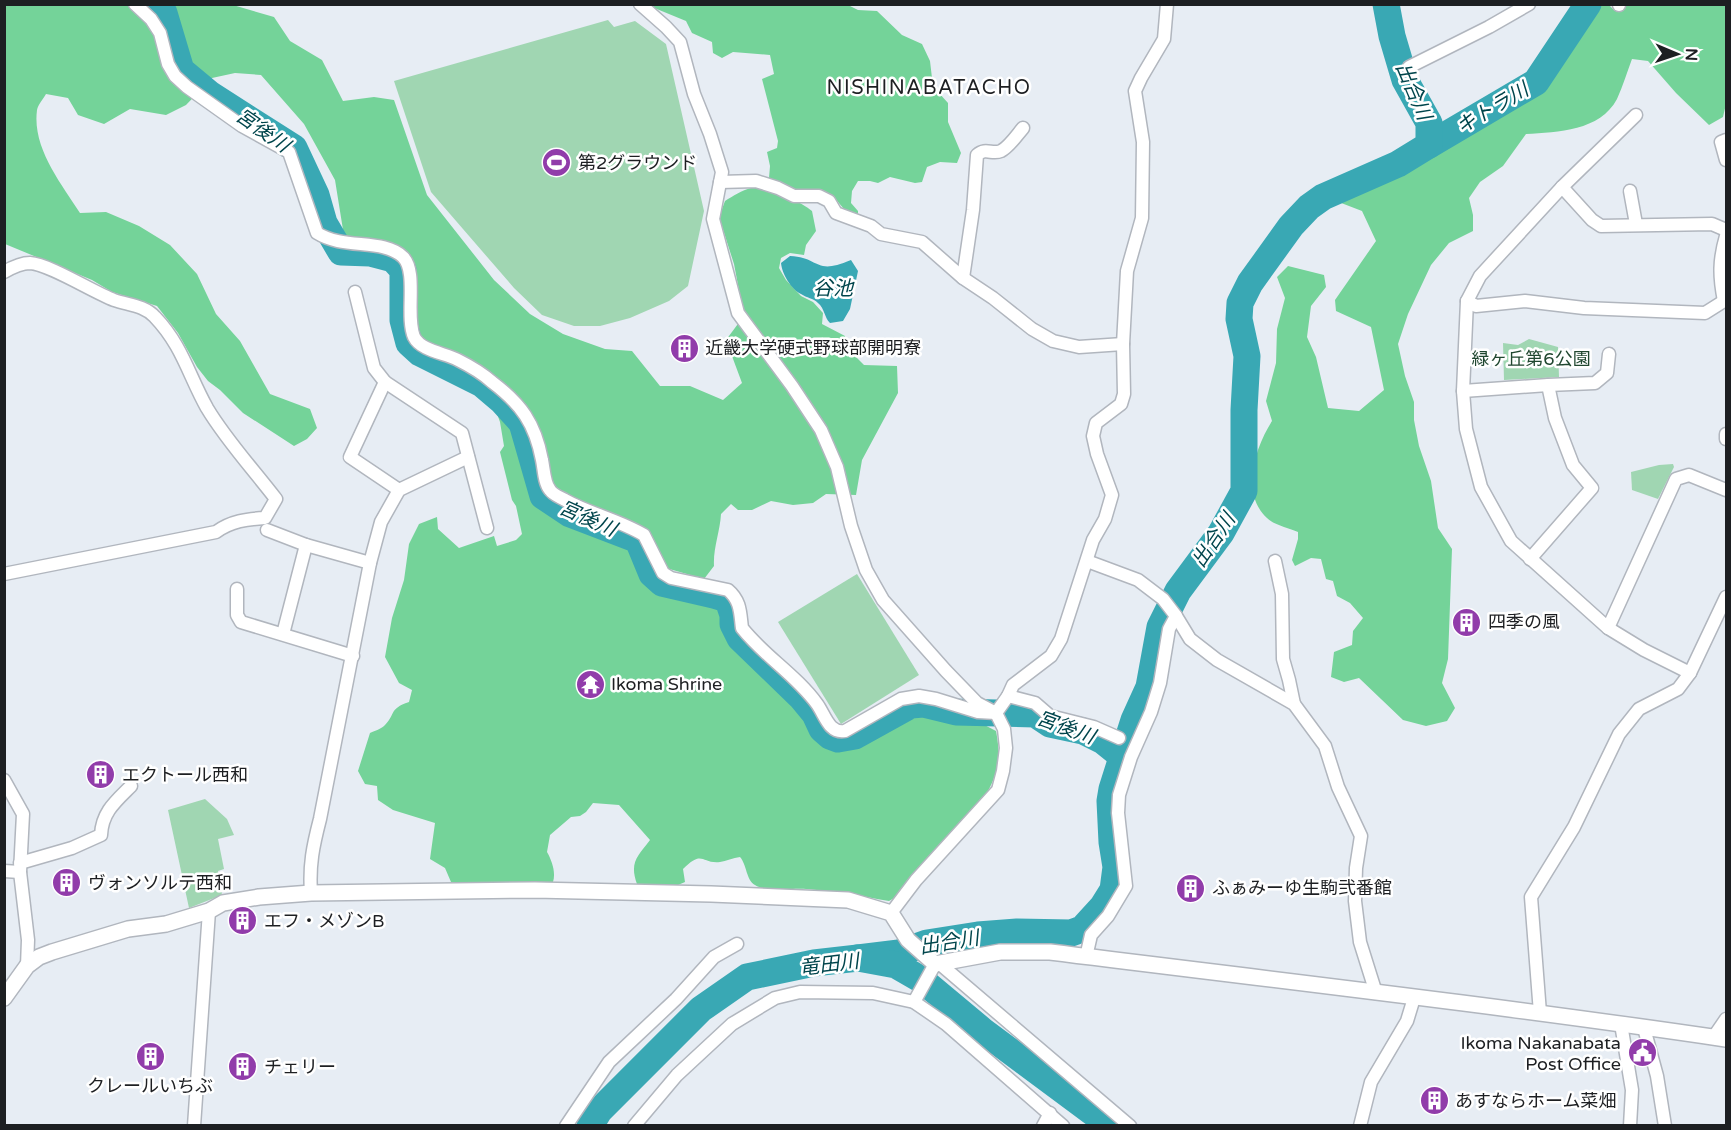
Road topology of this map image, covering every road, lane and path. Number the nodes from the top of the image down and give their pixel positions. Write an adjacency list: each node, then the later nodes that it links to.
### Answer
1 (135, 4): 47 (street)
2 (640, 4): 10 (street)
3 (1167, 4): 22 (street)
4 (1529, 4): 5 (street)
5 (1409, 67)
6 (1636, 115): 11 (street)
7 (1023, 128): 18 (street)
8 (1726, 141): 9 (street)
9 (1726, 160)
10 (720, 182): 18 (street); 47 (street)
11 (1562, 187): 13 (street); 20 (street)
12 (1630, 191): 13 (street)
13 (1636, 224): 14 (street)
14 (1726, 230)
15 (1726, 236): 16 (street)
16 (1723, 256): 21 (street)
17 (4, 272): 37 (street)
18 (963, 278): 22 (street)
19 (356, 291): 24 (street)
20 (1467, 301): 21 (street); 26 (street)
21 (1725, 301)
22 (1123, 344): 34 (street)
23 (1609, 354): 25 (street)
24 (385, 382): 27 (street); 28 (street)
25 (1548, 385): 26 (street); 33 (street)
26 (1463, 391): 33 (street)
27 (468, 456): 28 (street); 30 (street)
28 (399, 490): 36 (street)
29 (1726, 490): 41 (street)
30 (487, 528)
31 (267, 530): 32 (street)
32 (306, 545): 36 (street); 42 (street)
33 (1530, 559): 41 (street)
34 (1087, 561): 40 (street); 45 (street)
35 (1275, 561): 46 (street)
36 (370, 563): 43 (street)
37 (4, 574)
38 (237, 589): 42 (street)
39 (1726, 597): 44 (street)
40 (1176, 616): 46 (street); 57 (street)
41 (1608, 628): 44 (street)
42 (284, 634): 43 (street)
43 (354, 656): 53 (street)
44 (1690, 673): 64 (street)
45 (1008, 696): 47 (street); 48 (street)
46 (1294, 704): 60 (street)
47 (996, 713): 55 (street)
48 (1119, 738)
49 (4, 780): 51 (street)
50 (131, 786): 51 (street)
51 (20, 867): 52 (street); 59 (street)
52 (4, 871)
53 (311, 893): 54 (street); 55 (street)
54 (209, 911): 59 (street); 70 (street)
55 (891, 913): 58 (street)
56 (737, 944): 71 (street)
57 (1086, 957): 58 (street); 60 (street)
58 (934, 962): 63 (street); 75 (street)
59 (27, 966): 61 (street)
60 (1376, 993): 62 (street)
61 (4, 998)
62 (1414, 998): 64 (street); 76 (street)
63 (914, 1002): 69 (street); 72 (street)
64 (1540, 1013): 66 (street)
65 (1726, 1019): 68 (street)
66 (1621, 1024): 67 (street); 77 (street)
67 (1644, 1028): 68 (street); 78 (street)
68 (1720, 1039)
69 (1050, 1113): 73 (street); 74 (street)
70 (194, 1125)
71 (566, 1125)
72 (634, 1125)
73 (1043, 1125)
74 (1063, 1125)
75 (1130, 1125)
76 (1360, 1125)
77 (1630, 1125)
78 (1665, 1125)

